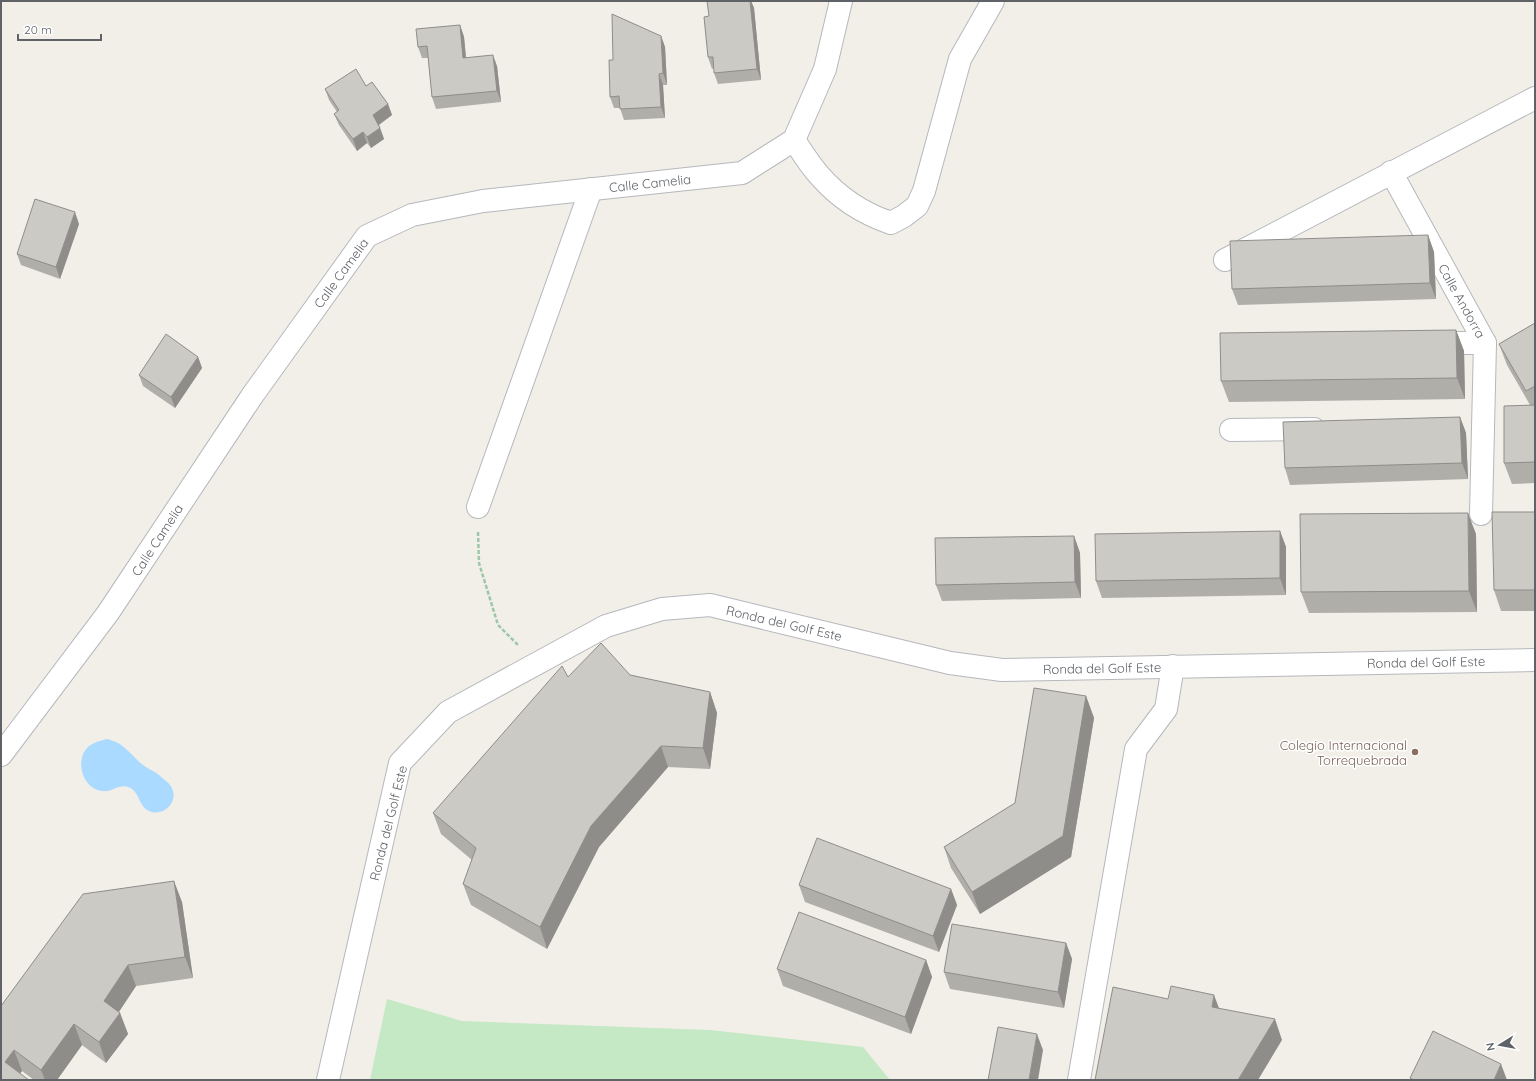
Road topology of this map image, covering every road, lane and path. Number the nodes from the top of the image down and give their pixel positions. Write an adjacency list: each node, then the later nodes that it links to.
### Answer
1 (841, 1): 4 (street)
2 (993, 1): 4 (street)
3 (1535, 98): 5 (street)
4 (794, 140): 6 (street, Calle Camelia)
5 (1391, 172): 7 (street); 9 (street, Calle Andorra)
6 (591, 189): 12 (street); 19 (street, Calle Camelia)
7 (1225, 260)
8 (1413, 342): 9 (street)
9 (1485, 343): 13 (street, Calle Andorra)
10 (1333, 429): 11 (street)
11 (1231, 430)
12 (478, 507): 16 (path)
13 (1481, 514): 14 (street); 15 (street)
14 (1504, 514)
15 (1458, 515)
16 (498, 625)
17 (1535, 660): 18 (street, Ronda del Golf Este)
18 (1172, 666): 20 (street, Ronda del Golf Este); 21 (street)
19 (1, 755)
20 (328, 1080)
21 (1079, 1080)

